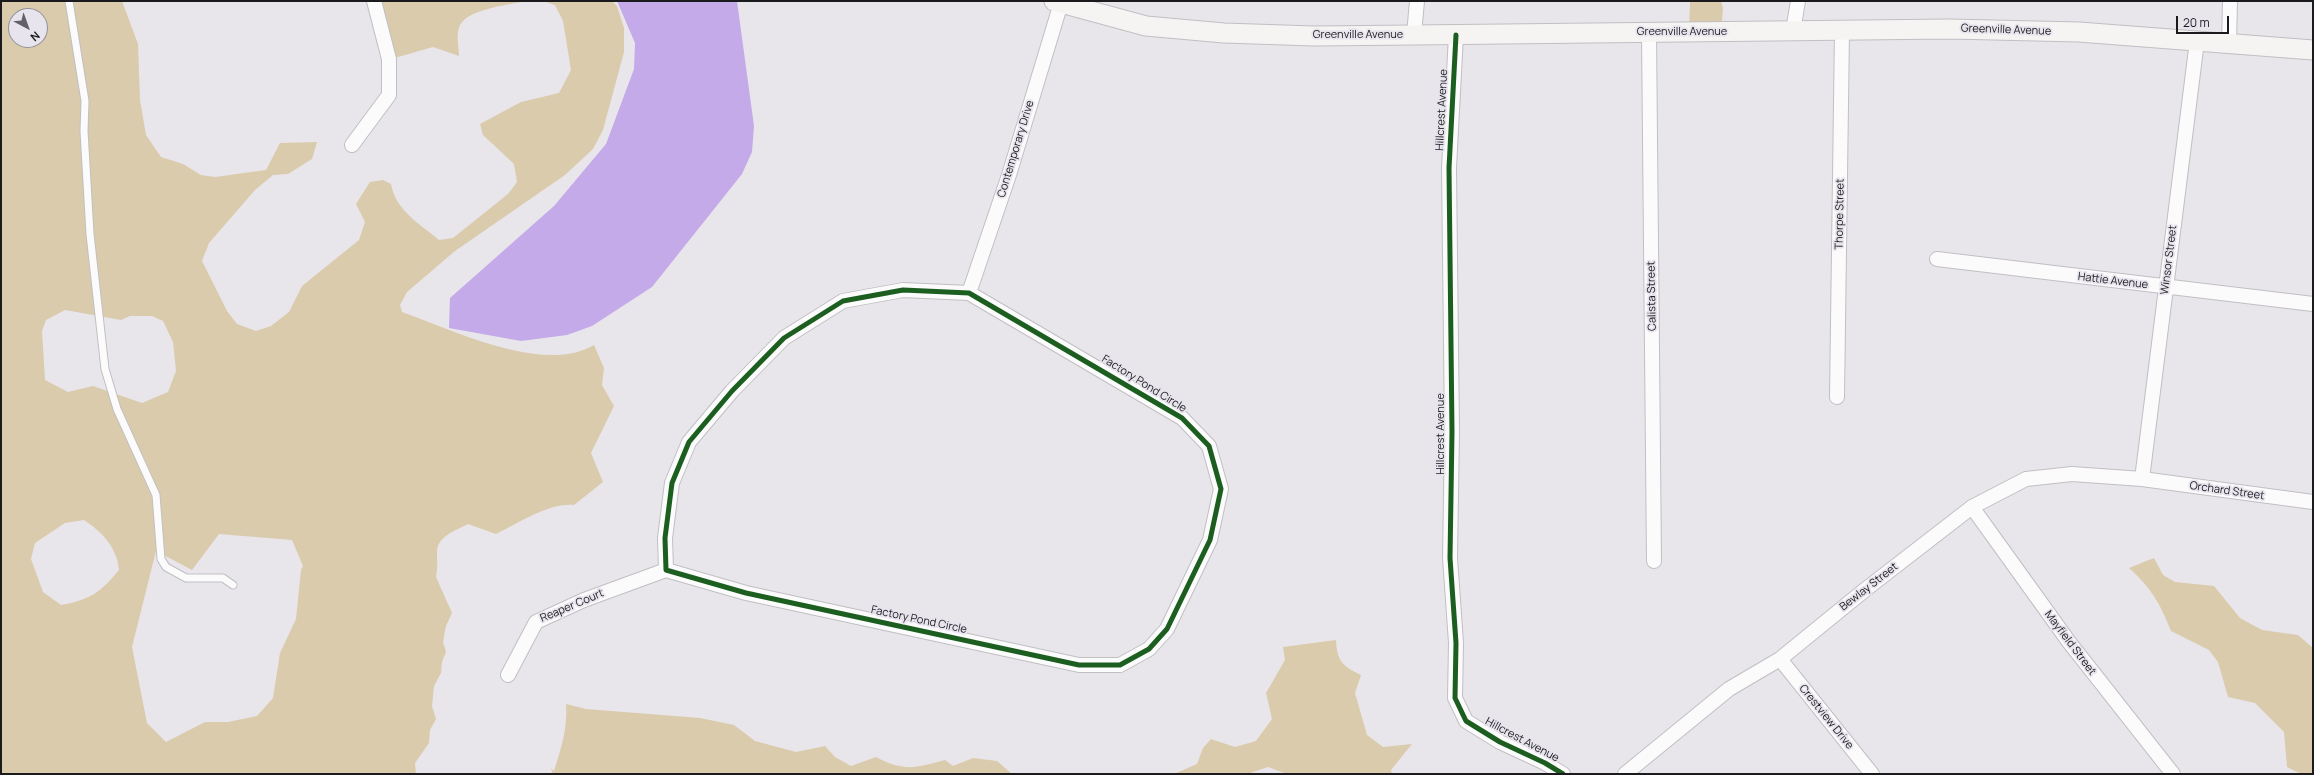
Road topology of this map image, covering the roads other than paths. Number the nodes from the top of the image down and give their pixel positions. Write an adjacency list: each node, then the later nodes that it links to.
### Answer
1 (69, 1): 26 (lane)
2 (374, 1): 15 (street)
3 (1417, 1): 10 (street)
4 (1798, 1): 8 (street)
5 (2230, 1): 13 (street)
6 (1058, 2): 10 (main road, Greenville Avenue); 18 (street, Contemporary Drive)
7 (1842, 30): 8 (main road, Greenville Avenue); 12 (main road, Greenville Avenue); 20 (street, Thorpe Street)
8 (1793, 31): 9 (main road, Greenville Avenue)
9 (1649, 32): 11 (main road, Greenville Avenue); 24 (street, Calista Street)
10 (1414, 35): 11 (main road, Greenville Avenue)
11 (1456, 35): 29 (street, Hillcrest Avenue)
12 (2197, 41): 13 (main road, Greenville Avenue); 17 (street, Winsor Street)
13 (2229, 43): 14 (main road, Greenville Avenue)
14 (2313, 50)
15 (352, 145)
16 (1937, 259): 17 (street, Hattie Avenue)
17 (2166, 287): 19 (street, Hattie Avenue); 21 (street, Winsor Street)
18 (969, 293): 25 (street, Factory Pond Circle); 25 (street, Factory Pond Circle)
19 (2313, 304)
20 (1837, 397)
21 (2142, 479): 22 (street, Orchard Street); 23 (street, Bewlay Street)
22 (2313, 502)
23 (1972, 507): 27 (street, Bewlay Street); 32 (street, Mayfield Street)
24 (1654, 561)
25 (666, 570): 28 (street, Reaper Court)
26 (233, 585)
27 (1780, 660): 30 (street, Bewlay Street); 31 (street, Crestview Drive)
28 (508, 675)
29 (1563, 774)
30 (1625, 774)
31 (1872, 774)
32 (2173, 774)

